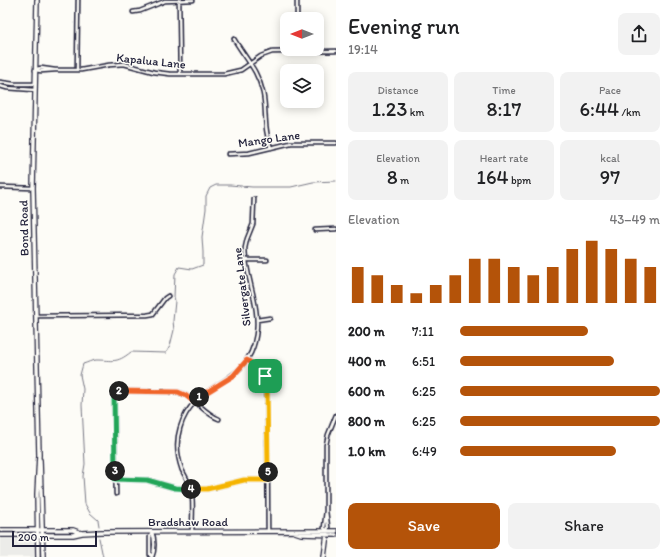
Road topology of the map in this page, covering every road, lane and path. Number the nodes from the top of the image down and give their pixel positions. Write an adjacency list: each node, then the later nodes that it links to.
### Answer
1 (37, 0): 13 (main road, Bond Road)
2 (78, 0): 14 (street)
3 (179, 0): 4 (street); 6 (street); 15 (street)
4 (193, 0)
5 (297, 0): 7 (street)
6 (134, 12)
7 (297, 12)
8 (234, 39): 12 (street)
9 (324, 51): 10 (street, Kapalua Lane)
10 (336, 51)
11 (280, 52): 12 (street, Kapalua Lane)
12 (251, 63): 15 (street, Kapalua Lane); 21 (street)
13 (35, 70): 14 (street, Kapalua Lane); 17 (main road, Bond Road)
14 (77, 70): 15 (street, Kapalua Lane)
15 (180, 74)
16 (0, 82): 17 (street)
17 (35, 84): 19 (main road, Bond Road)
18 (0, 86): 19 (street)
19 (35, 90): 24 (main road, Bond Road)
20 (336, 143): 21 (street, Mango Lane)
21 (270, 148): 22 (street, Mango Lane)
22 (228, 154)
23 (0, 187): 24 (street)
24 (33, 188): 31 (main road, Bond Road)
25 (254, 199): 28 (street, Silvergate Lane)
26 (336, 229): 27 (street)
27 (315, 230)
28 (246, 260): 29 (street); 33 (street, Silvergate Lane)
29 (267, 260)
30 (168, 296): 31 (street)
31 (36, 316): 38 (main road, Bond Road)
32 (270, 318): 33 (street)
33 (257, 320): 34 (street, Silvergate Lane)
34 (247, 360): 35 (street, Silvergate Lane); 41 (street)
35 (194, 402): 37 (street); 40 (street); 42 (street, Silvergate Lane)
36 (336, 415): 53 (street)
37 (219, 419)
38 (39, 455): 39 (main road, Bond Road); 44 (main road, Bond Road)
39 (37, 477): 44 (main road); 45 (main road, Bond Road)
40 (115, 479): 42 (street); 43 (street)
41 (268, 480): 42 (street); 51 (street)
42 (191, 489): 50 (street, Silvergate Lane)
43 (116, 494)
44 (42, 500): 47 (main road, Bond Road)
45 (37, 529): 46 (main road, Bradshaw Road); 47 (main road, Bradshaw Road); 55 (main road, Bond Road)
46 (0, 530)
47 (43, 530): 52 (main road, Bradshaw Road); 56 (main road, Bond Road)
48 (336, 531): 53 (main road, Bradshaw Road)
49 (152, 532): 50 (main road, Bradshaw Road); 52 (main road, Bradshaw Road); 60 (street)
50 (192, 532): 51 (main road, Bradshaw Road)
51 (268, 532): 53 (main road, Bradshaw Road)
52 (82, 533): 56 (main road, Bradshaw Road)
53 (327, 533): 57 (main road, Bradshaw Road); 61 (main road)
54 (0, 535): 55 (main road, Bradshaw Road)
55 (37, 535): 56 (main road, Bradshaw Road); 58 (main road, Bond Road)
56 (43, 535): 59 (main road, Bond Road)
57 (336, 535)
58 (38, 557)
59 (43, 557)
60 (152, 557)
61 (324, 557)

